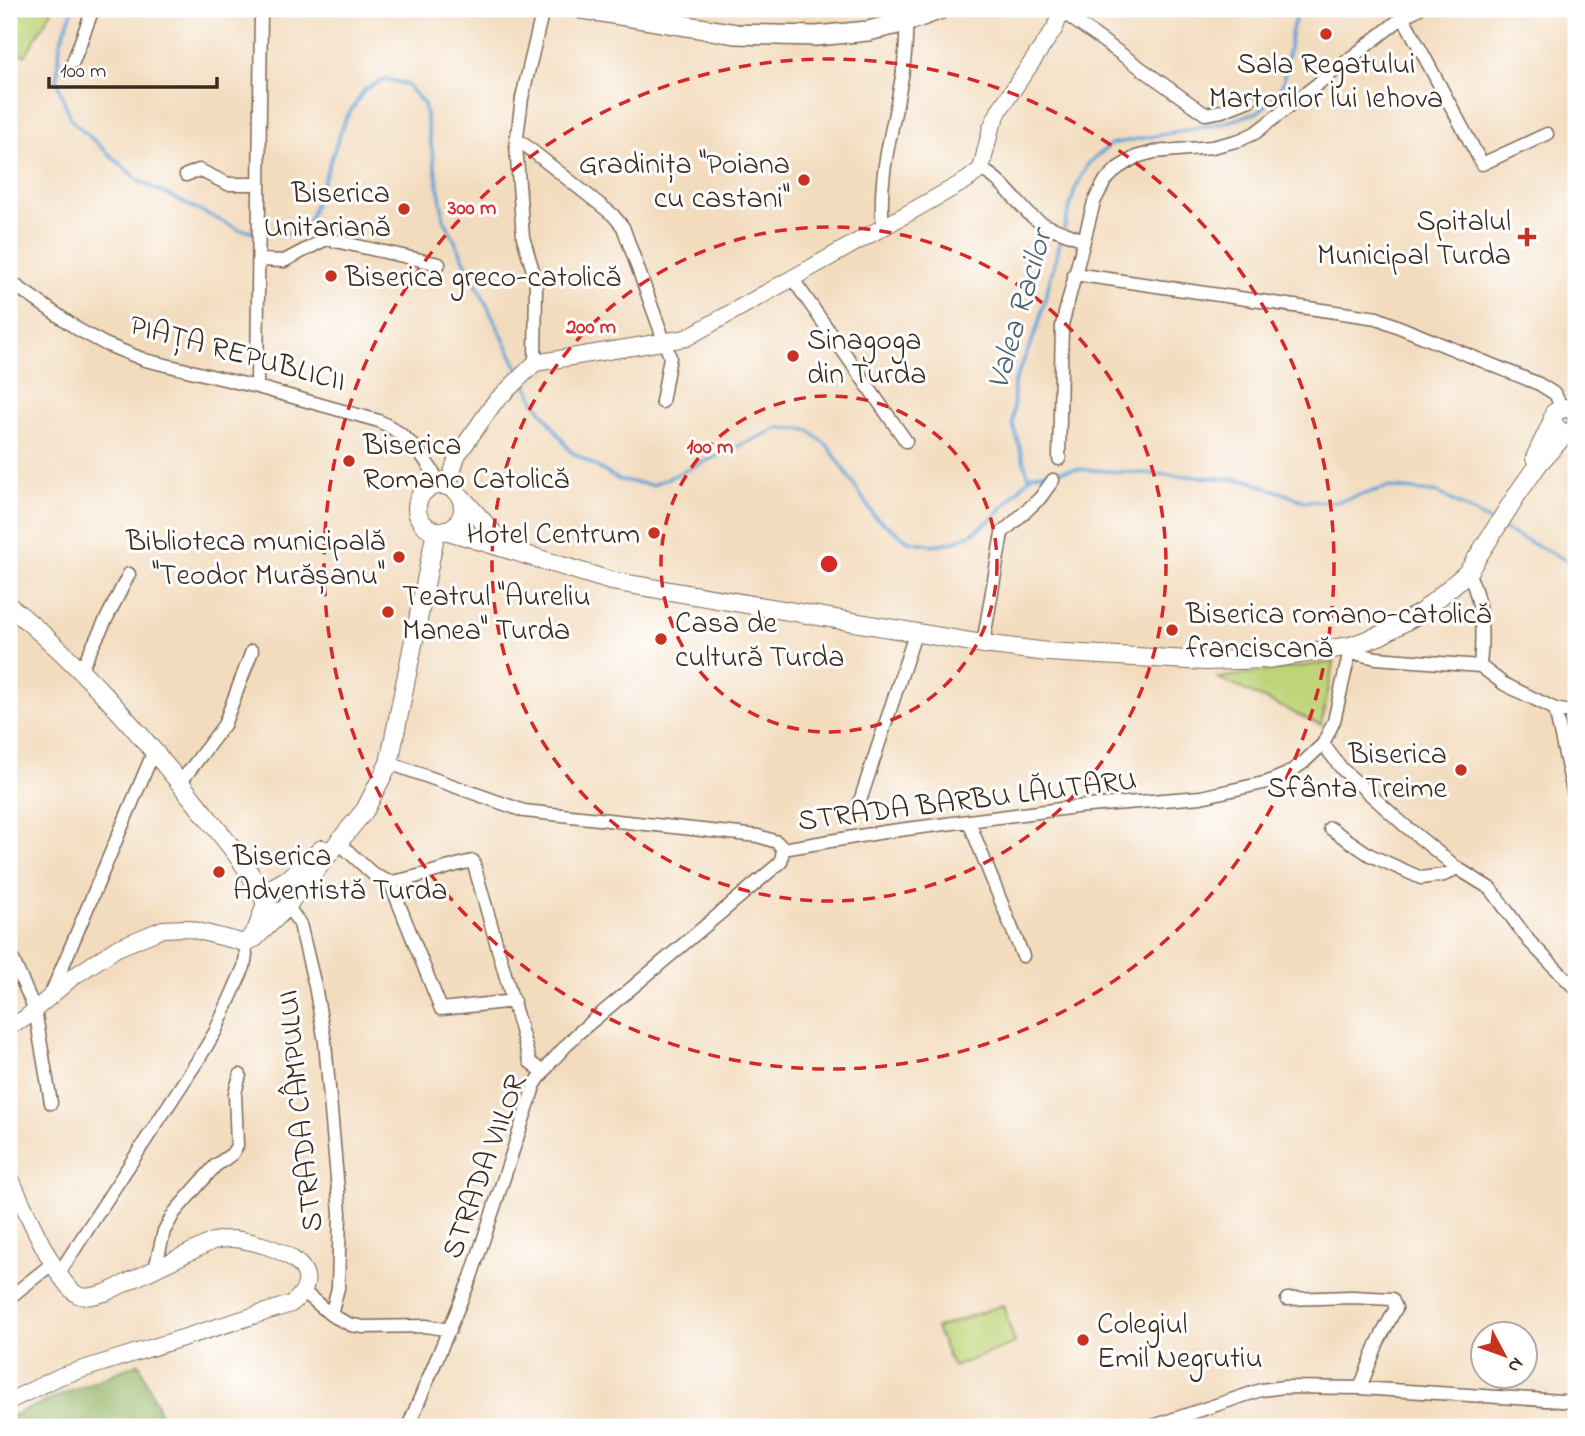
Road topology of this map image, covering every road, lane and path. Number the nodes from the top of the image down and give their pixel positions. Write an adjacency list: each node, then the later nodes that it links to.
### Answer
1 (93, 9): 11 (street)
2 (261, 9): 19 (street)
3 (543, 9): 14 (street)
4 (583, 9): 8 (main road)
5 (941, 9): 9 (main road)
6 (1418, 9): 10 (street)
7 (1061, 10): 12 (street); 16 (street)
8 (650, 14): 9 (main road)
9 (905, 15): 20 (street)
10 (1404, 17): 13 (street); 21 (street)
11 (72, 62)
12 (1250, 100)
13 (1547, 134)
14 (516, 138): 15 (street); 17 (street)
15 (541, 157): 17 (street); 27 (street)
16 (981, 169): 20 (street); 21 (street)
17 (518, 171): 28 (street)
18 (187, 175): 19 (street)
19 (259, 184): 22 (street)
20 (883, 226): 25 (street)
21 (1084, 240): 24 (street)
22 (259, 257): 23 (street); 29 (street)
23 (439, 264)
24 (1074, 274): 31 (street); 33 (street)
25 (792, 278): 27 (street); 32 (street)
26 (9, 281): 29 (street, PIAȚA REPUBLICII)
27 (665, 343): 28 (street); 30 (street)
28 (532, 365): 35 (street)
29 (257, 387): 35 (street, PIAȚA REPUBLICII)
30 (662, 402)
31 (1570, 420): 38 (main road)
32 (906, 442)
33 (1059, 459)
34 (1053, 480): 42 (street)
35 (449, 489): 36 (main road); 36 (main road); 37 (main road)
36 (441, 531): 37 (main road); 51 (main road)
37 (518, 553): 41 (main road)
38 (1468, 572): 43 (main road); 45 (street)
39 (129, 574): 46 (street)
40 (9, 606): 46 (main road)
41 (915, 634): 42 (main road); 54 (street)
42 (982, 644): 43 (main road)
43 (1350, 649): 45 (street); 49 (street, STRADA BARBU LĂUTARU)
44 (251, 651): 52 (street)
45 (1480, 666): 47 (street)
46 (80, 670): 50 (main road)
47 (1555, 709): 48 (street); 53 (street)
48 (1576, 713)
49 (1323, 744): 55 (street, STRADA BARBU LĂUTARU); 59 (street)
50 (154, 751): 52 (main road); 70 (street)
51 (389, 763): 57 (main road); 58 (street, STRADA BARBU LĂUTARU)
52 (180, 783): 62 (main road)
53 (1576, 805)
54 (858, 807)
55 (969, 822): 58 (street, STRADA BARBU LĂUTARU); 66 (street)
56 (1330, 828): 59 (street)
57 (338, 842): 60 (street); 61 (main road); 63 (main road)
58 (783, 849): 74 (street, STRADA VIILOR)
59 (1457, 868): 67 (street)
60 (390, 882): 71 (street); 71 (street)
61 (278, 885): 62 (main road); 63 (main road)
62 (264, 901): 63 (main road); 64 (street)
63 (288, 906): 64 (street); 83 (street, STRADA CÂMPULUI)
64 (244, 943): 70 (street); 78 (street)
65 (9, 951): 72 (street)
66 (1023, 956)
67 (1550, 962): 68 (street); 69 (street)
68 (1576, 978)
69 (1576, 989)
70 (49, 998): 72 (street)
71 (514, 1001): 74 (street)
72 (35, 1010): 73 (street); 76 (street)
73 (9, 1026)
74 (543, 1072): 84 (street, STRADA VIILOR)
75 (240, 1075): 79 (street)
76 (51, 1103)
77 (9, 1175): 78 (street)
78 (56, 1268): 79 (street); 81 (street)
79 (155, 1269): 80 (street)
80 (303, 1291): 83 (street); 86 (street)
81 (9, 1298)
82 (1287, 1299): 85 (street)
83 (331, 1315): 84 (street)
84 (450, 1330): 88 (street, STRADA VIILOR)
85 (1360, 1388): 87 (street); 89 (street)
86 (9, 1401)
87 (1576, 1402)
88 (408, 1427)
89 (1150, 1427)

